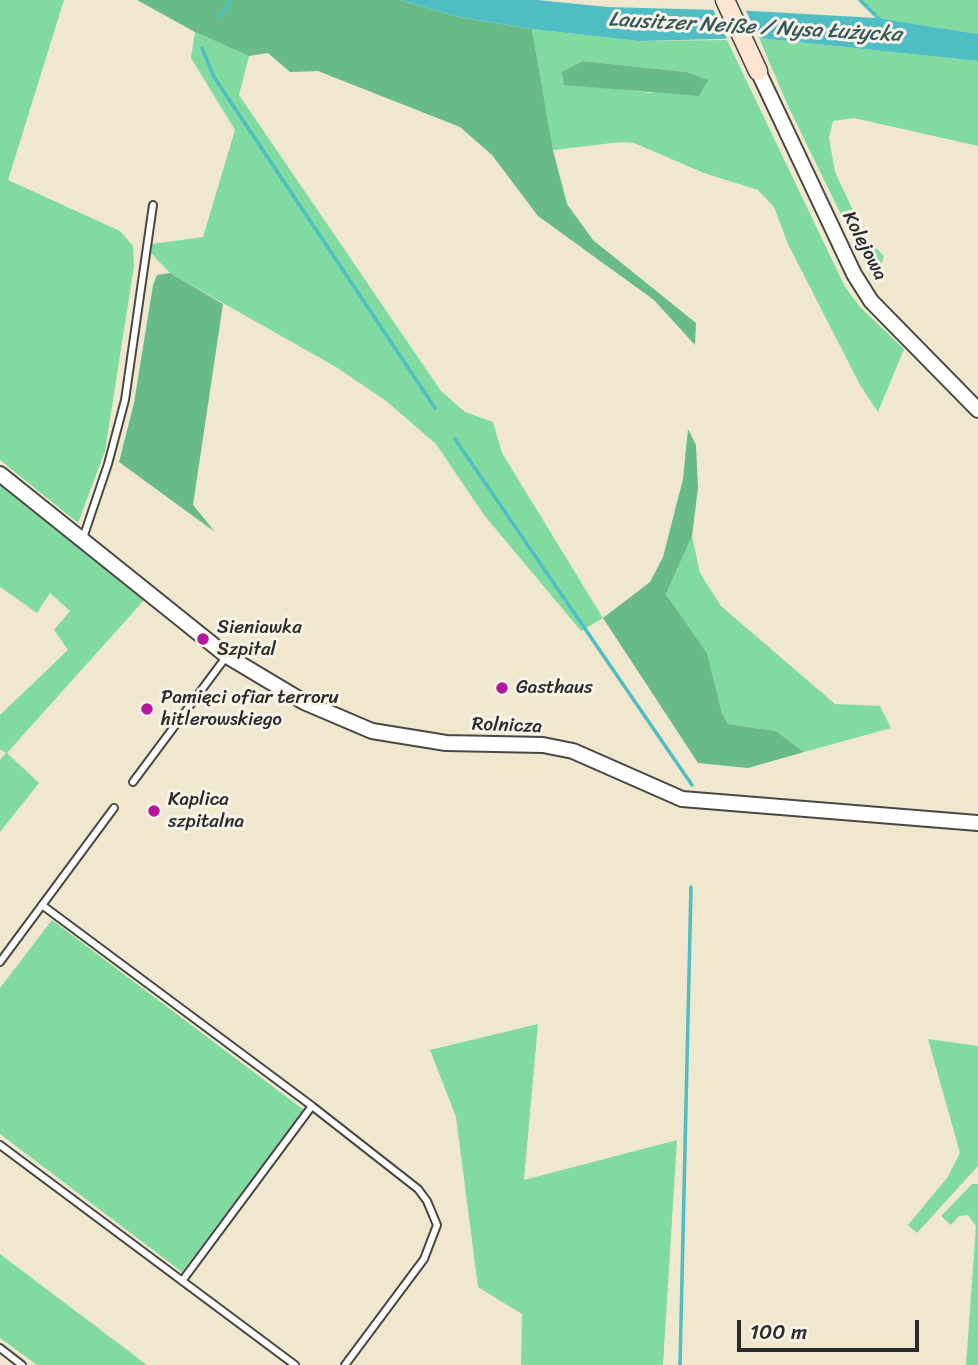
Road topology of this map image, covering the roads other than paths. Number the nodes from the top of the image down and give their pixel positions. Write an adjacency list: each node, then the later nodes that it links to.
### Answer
1 (725, 0): 2 (main road)
2 (758, 71): 4 (street, Kolejowa)
3 (153, 205): 6 (lane)
4 (978, 410)
5 (0, 474): 6 (street, Rolnicza)
6 (82, 542): 7 (street, Rolnicza)
7 (227, 656): 8 (lane); 10 (street, Rolnicza)
8 (133, 782)
9 (114, 808): 11 (lane)
10 (978, 823)
11 (42, 905): 12 (lane); 13 (lane)
12 (0, 962)
13 (312, 1106): 15 (lane); 19 (lane)
14 (0, 1145): 15 (lane)
15 (182, 1281): 18 (lane)
16 (0, 1348): 17 (lane)
17 (22, 1365)
18 (295, 1365)
19 (345, 1365)

